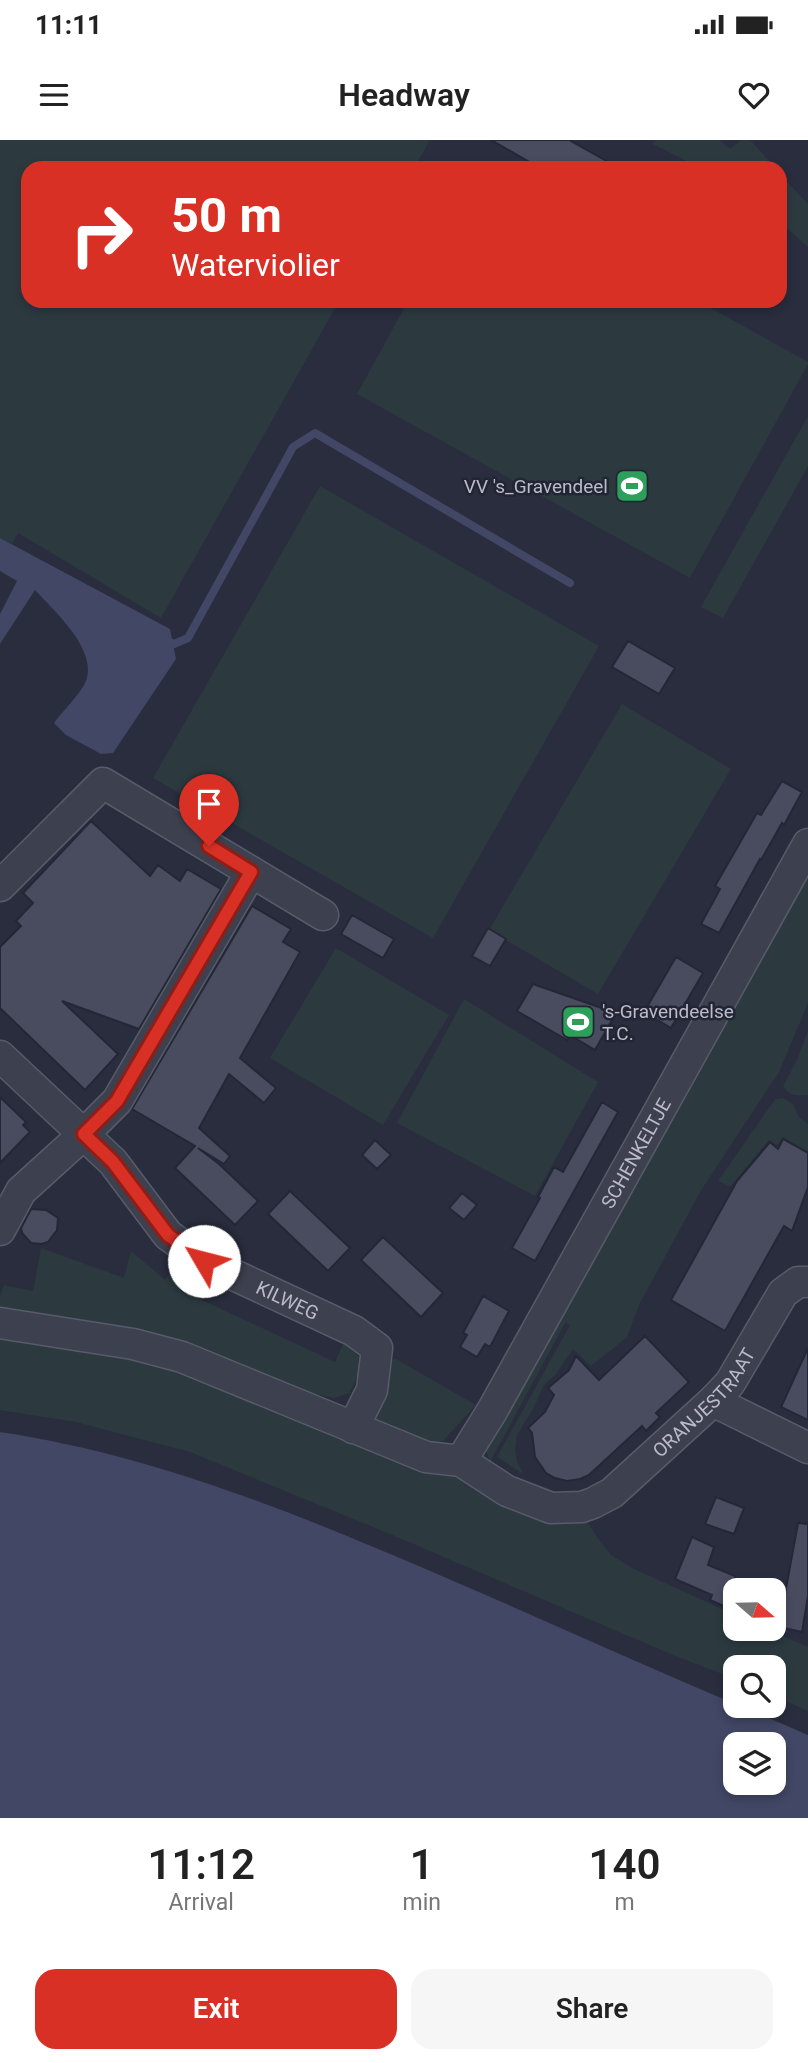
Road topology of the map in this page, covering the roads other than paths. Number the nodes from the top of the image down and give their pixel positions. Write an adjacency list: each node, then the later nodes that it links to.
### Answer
1 (808, 844): 13 (street, SCHENKELTJE)
2 (251, 872): 3 (street); 4 (street); 6 (street)
3 (0, 886)
4 (323, 915)
5 (0, 1056): 6 (street)
6 (84, 1134): 7 (street); 11 (street, KILWEG)
7 (0, 1230)
8 (808, 1282): 10 (street, ORANJESTRAAT)
9 (0, 1323): 11 (street)
10 (713, 1401): 12 (street); 13 (street, ORANJESTRAAT)
11 (353, 1427): 13 (street)
12 (808, 1448)
13 (461, 1461)

